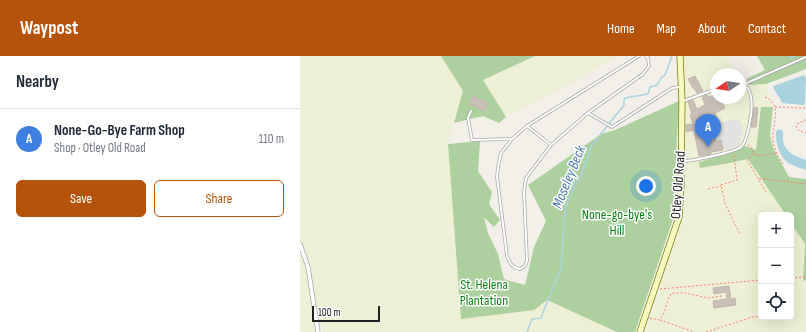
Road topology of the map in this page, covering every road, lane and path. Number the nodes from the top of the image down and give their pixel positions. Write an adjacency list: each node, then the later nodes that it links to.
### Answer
1 (639, 56): 16 (lane)
2 (646, 56): 14 (lane)
3 (680, 56): 6 (street, Otley Old Road)
4 (806, 57): 5 (lane)
5 (746, 84)
6 (682, 86): 10 (street, Otley Old Road); 14 (lane)
7 (746, 87): 19 (lane)
8 (710, 91): 10 (lane)
9 (764, 97): 11 (path)
10 (682, 101): 24 (street, Otley Old Road)
11 (775, 107): 12 (path); 23 (path)
12 (806, 108)
13 (471, 111): 18 (lane)
14 (588, 114): 20 (lane)
15 (806, 120): 17 (path)
16 (528, 126): 18 (lane); 20 (lane)
17 (806, 133)
18 (512, 139): 20 (lane)
19 (743, 144): 21 (lane); 22 (path)
20 (551, 145)
21 (734, 150): 24 (lane); 28 (path)
22 (754, 153): 23 (path); 26 (path)
23 (777, 153): 25 (path)
24 (681, 162): 36 (street, Otley Old Road)
25 (783, 164)
26 (759, 179): 27 (path); 30 (path)
27 (806, 184)
28 (721, 185): 29 (path); 31 (path)
29 (708, 189)
30 (766, 192)
31 (740, 234)
32 (300, 244): 41 (street)
33 (805, 277): 34 (path)
34 (794, 278)
35 (758, 280): 36 (path)
36 (654, 289): 38 (street, Otley Old Road)
37 (722, 296): 40 (path)
38 (645, 316): 40 (path); 42 (street, Otley Old Road)
39 (758, 316): 44 (path)
40 (659, 320): 43 (path)
41 (318, 332)
42 (640, 332)
43 (694, 332)
44 (706, 332)

